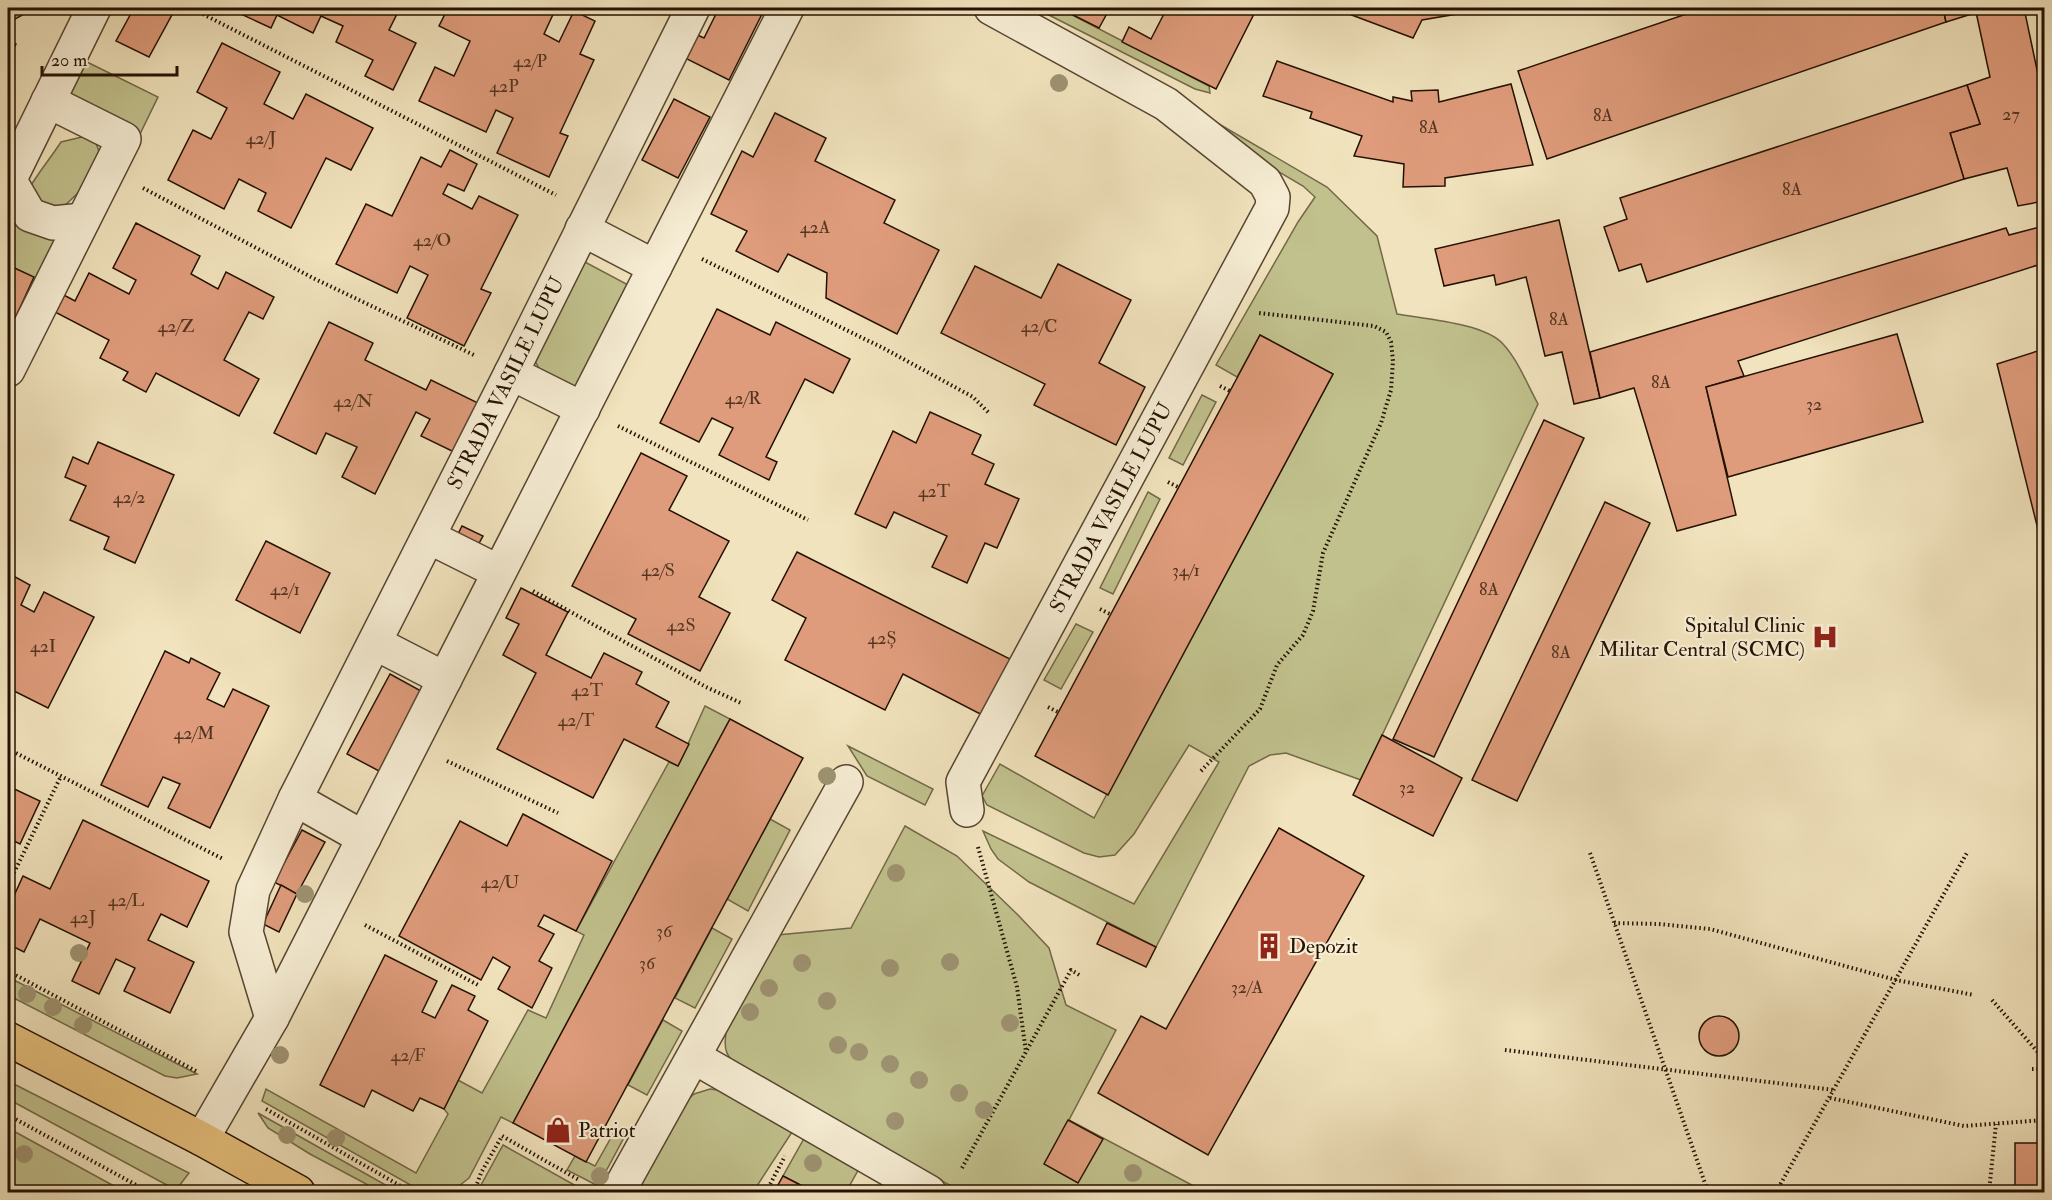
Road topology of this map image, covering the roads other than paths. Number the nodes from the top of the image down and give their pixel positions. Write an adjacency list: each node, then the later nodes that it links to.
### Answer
1 (94, 8): 5 (street)
2 (693, 8): 8 (street, STRADA VASILE LUPU)
3 (787, 8): 9 (street)
4 (991, 8): 19 (street, STRADA VASILE LUPU)
5 (48, 101): 6 (street); 7 (street)
6 (8, 181): 7 (street)
7 (83, 220): 10 (street)
8 (586, 220): 9 (street); 11 (street, STRADA VASILE LUPU)
9 (661, 255): 12 (street)
10 (8, 370)
11 (511, 373): 12 (street); 13 (street, STRADA VASILE LUPU)
12 (583, 409): 14 (street)
13 (429, 537): 14 (street); 15 (street, STRADA VASILE LUPU)
14 (499, 572): 16 (street)
15 (375, 643): 16 (street); 18 (street, STRADA VASILE LUPU)
16 (445, 679): 20 (street)
17 (846, 782): 23 (street)
18 (295, 799): 20 (street); 21 (street, STRADA VASILE LUPU)
19 (967, 810)
20 (364, 838): 21 (street)
21 (272, 1018): 24 (street)
22 (8, 1039): 24 (main road)
23 (694, 1057): 26 (street); 27 (street)
24 (201, 1139): 25 (main road)
25 (298, 1192)
26 (618, 1192)
27 (929, 1192)

